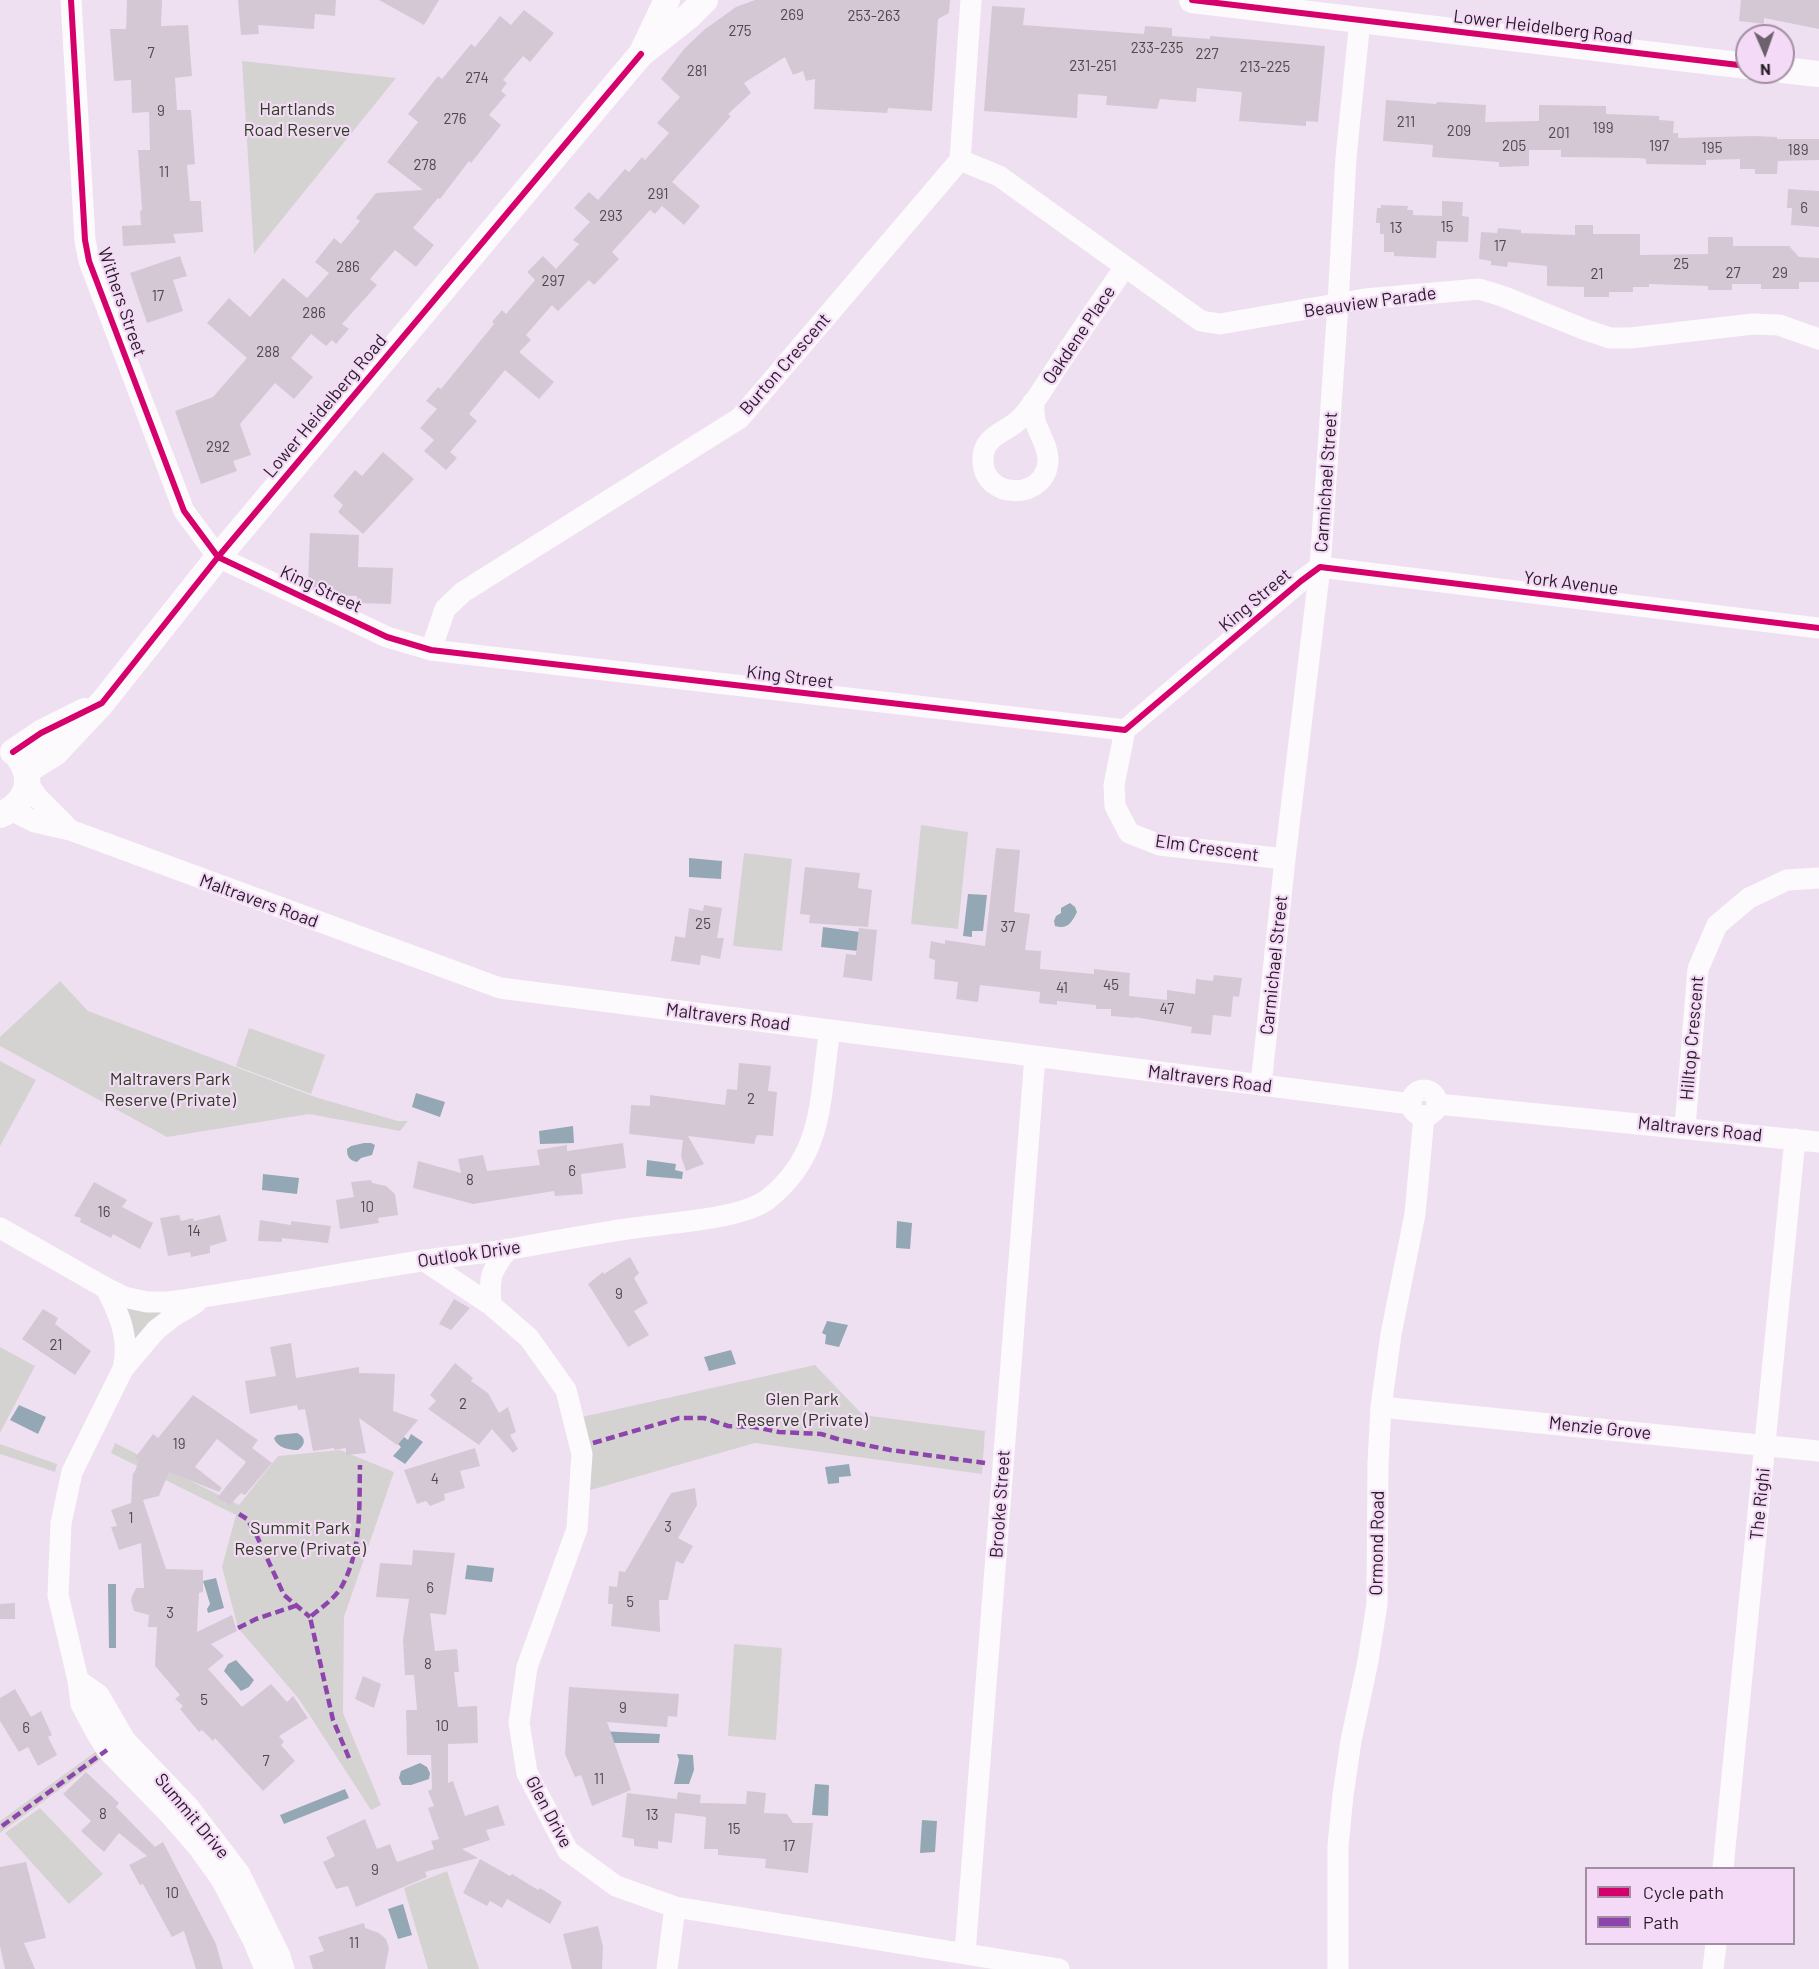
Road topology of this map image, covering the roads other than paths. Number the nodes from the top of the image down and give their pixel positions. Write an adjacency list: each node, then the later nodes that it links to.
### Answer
1 (72, 0): 16 (street, Withers Street)
2 (667, 0): 7 (main road, Lower Heidelberg Road)
3 (705, 0): 7 (main road, Lower Heidelberg Road)
4 (971, 0): 11 (street)
5 (1192, 0): 6 (main road, Lower Heidelberg Road)
6 (1360, 20): 8 (main road, Lower Heidelberg Road); 13 (street, Carmichael Street)
7 (641, 54): 16 (main road, Lower Heidelberg Road)
8 (1735, 65)
9 (1795, 71): 10 (main road)
10 (1819, 74)
11 (960, 160): 12 (street, Beauview Parade); 19 (street, Burton Crescent)
12 (1125, 267): 13 (street, Beauview Parade); 15 (street, Oakdene Place)
13 (1338, 304): 14 (street, Beauview Parade); 17 (street, Carmichael Street)
14 (1819, 339)
15 (1033, 402)
16 (218, 557): 19 (street, King Street); 21 (main road, Lower Heidelberg Road)
17 (1320, 567): 18 (street, York Avenue); 20 (street, King Street); 24 (street, Carmichael Street)
18 (1819, 628)
19 (430, 650): 20 (street, King Street)
20 (1125, 730): 24 (street, Elm Crescent)
21 (11, 757): 22 (main road); 23 (street, Maltravers Road)
22 (6, 813): 23 (street, Maltravers Road)
23 (69, 830): 26 (street, Maltravers Road)
24 (1285, 859): 28 (street, Carmichael Street)
25 (1819, 878): 30 (street, Hilltop Crescent)
26 (830, 1030): 27 (street, Maltravers Road); 34 (street, Outlook Drive)
27 (1035, 1056): 28 (street, Maltravers Road); 47 (street, Brooke Street)
28 (1261, 1085): 29 (street, Maltravers Road)
29 (1424, 1108): 30 (street, Maltravers Road); 40 (street, Ormond Road)
30 (1684, 1127): 31 (street, Maltravers Road)
31 (1795, 1139): 32 (street, Maltravers Road); 41 (street, The Righi)
32 (1819, 1142)
33 (0, 1228): 36 (street, Outlook Drive)
34 (508, 1249): 35 (street, Outlook Drive); 38 (street)
35 (423, 1260): 37 (street, Outlook Drive); 38 (street, Glen Drive)
36 (106, 1288): 37 (street, Outlook Drive); 39 (street, Summit Drive)
37 (207, 1297): 39 (street, Summit Drive)
38 (491, 1305): 45 (street, Glen Drive)
39 (123, 1369): 43 (street, Summit Drive)
40 (1381, 1407): 41 (street, Menzie Grove); 52 (street, Ormond Road)
41 (1765, 1445): 42 (street, Menzie Grove); 44 (street, The Righi)
42 (1819, 1451)
43 (78, 1680): 48 (street, Summit Drive); 49 (street, Summit Drive)
44 (1723, 1867)
45 (675, 1907): 47 (street, Glen Drive); 50 (street)
46 (1716, 1945): 53 (street)
47 (965, 1953): 51 (street, Glen Drive)
48 (265, 1969)
49 (284, 1969)
50 (667, 1969)
51 (1059, 1969)
52 (1338, 1969)
53 (1713, 1969)

